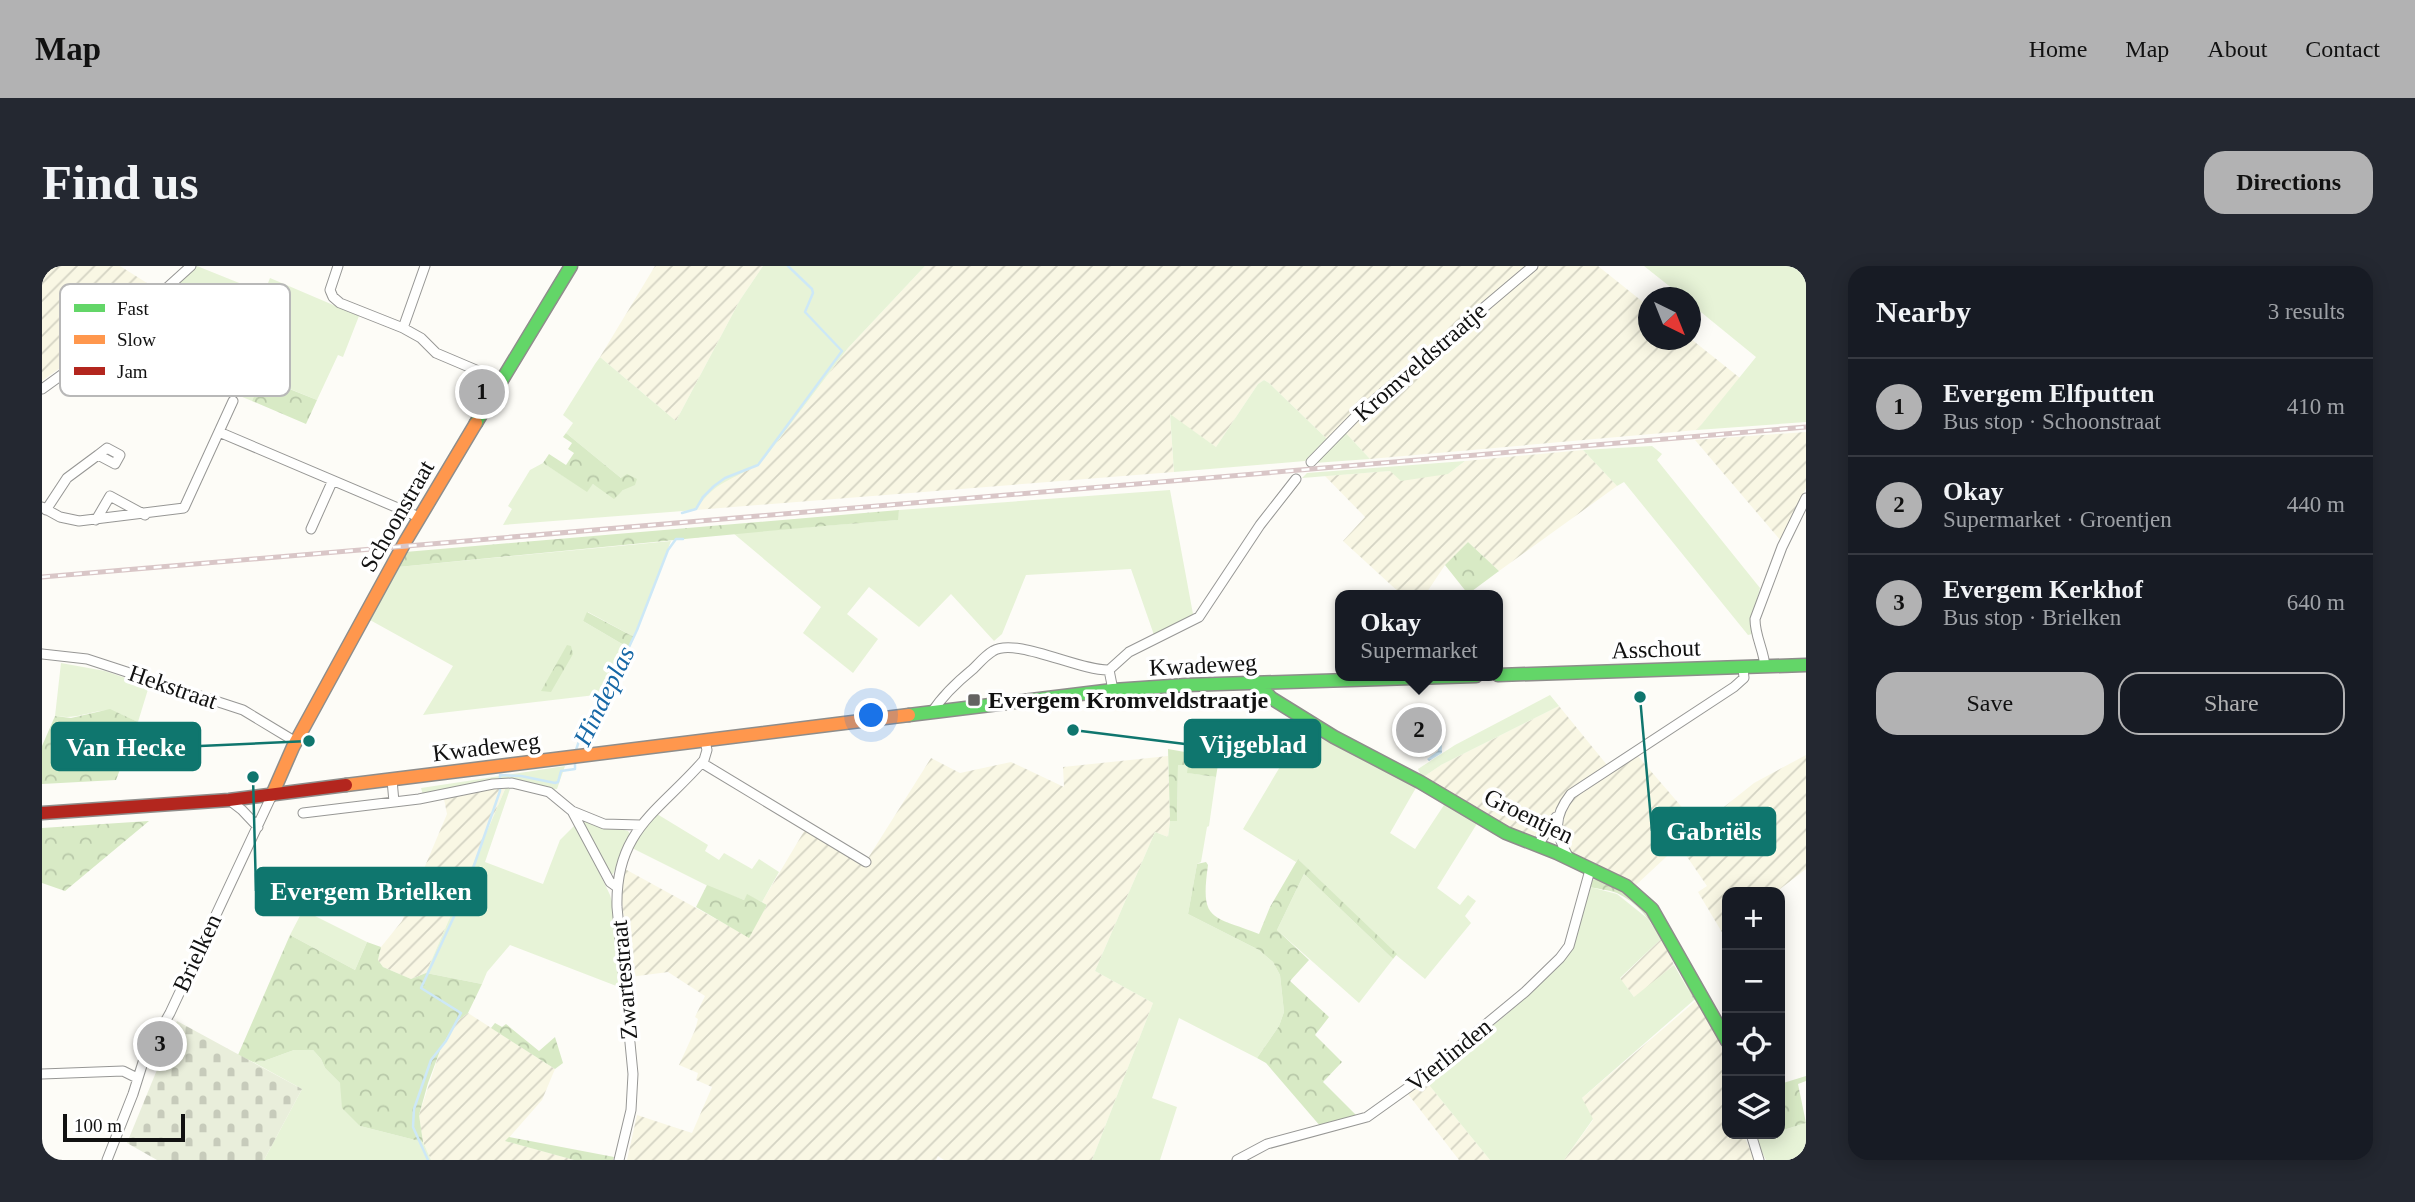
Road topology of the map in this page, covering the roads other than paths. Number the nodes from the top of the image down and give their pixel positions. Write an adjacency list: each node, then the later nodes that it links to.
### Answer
1 (191, 266): 6 (street)
2 (338, 266): 7 (street)
3 (425, 266): 7 (street)
4 (571, 266): 9 (main road, Schoonstraat)
5 (1533, 266): 14 (street, Kromveldstraatje)
6 (171, 284)
7 (403, 328): 9 (street)
8 (60, 376): 10 (street)
9 (502, 381): 20 (main road, Schoonstraat)
10 (42, 389)
11 (233, 401): 12 (street)
12 (219, 432): 16 (street); 19 (street)
13 (98, 455): 18 (street)
14 (1311, 462)
15 (1296, 479): 27 (street)
16 (332, 482): 20 (street); 22 (street)
17 (1806, 498): 25 (street)
18 (44, 509): 21 (street)
19 (145, 515): 21 (street); 21 (street)
20 (419, 517): 34 (main road, Schoonstraat)
21 (96, 520)
22 (312, 528)
23 (42, 654): 34 (street, Hekstraat)
24 (1806, 665): 25 (main road, Asschout)
25 (1765, 667): 26 (main road, Asschout)
26 (1743, 668): 28 (main road, Asschout); 40 (street)
27 (1110, 670): 31 (street); 32 (street)
28 (1503, 675)
29 (1335, 681): 30 (main road, Kwadeweg)
30 (1258, 683): 31 (main road, Kwadeweg); 46 (main road, Groentjen)
31 (1113, 690): 32 (main road, Kwadeweg)
32 (932, 712): 33 (main road, Kwadeweg)
33 (705, 741): 35 (street); 36 (main road, Kwadeweg)
34 (296, 742): 37 (main road, Schoonstraat)
35 (702, 763): 44 (street); 48 (street)
36 (391, 780): 37 (main road, Kwadeweg); 39 (street)
37 (272, 795): 38 (main road, Kwadeweg); 45 (street, Brielken)
38 (229, 800): 42 (main road, Kwadeweg); 45 (street)
39 (394, 802): 41 (street, Kwadeweg); 43 (street, Kwadeweg)
40 (1560, 809): 46 (street); 47 (street)
41 (572, 811): 44 (street, Kwadeweg); 50 (street, Zwartestraat)
42 (42, 813)
43 (303, 813)
44 (640, 825): 50 (street)
45 (258, 827): 53 (street, Brielken)
46 (1538, 845): 47 (main road, Groentjen)
47 (1570, 859): 49 (main road, Groentjen)
48 (866, 862)
49 (1590, 870): 51 (main road, Groentjen); 57 (street, Vierlinden)
50 (617, 887): 56 (street, Zwartestraat)
51 (1722, 1032)
52 (42, 1074): 53 (street)
53 (137, 1077): 55 (street, Brielken)
54 (1753, 1139): 58 (street)
55 (107, 1160)
56 (619, 1160)
57 (1237, 1160)
58 (1759, 1160)

